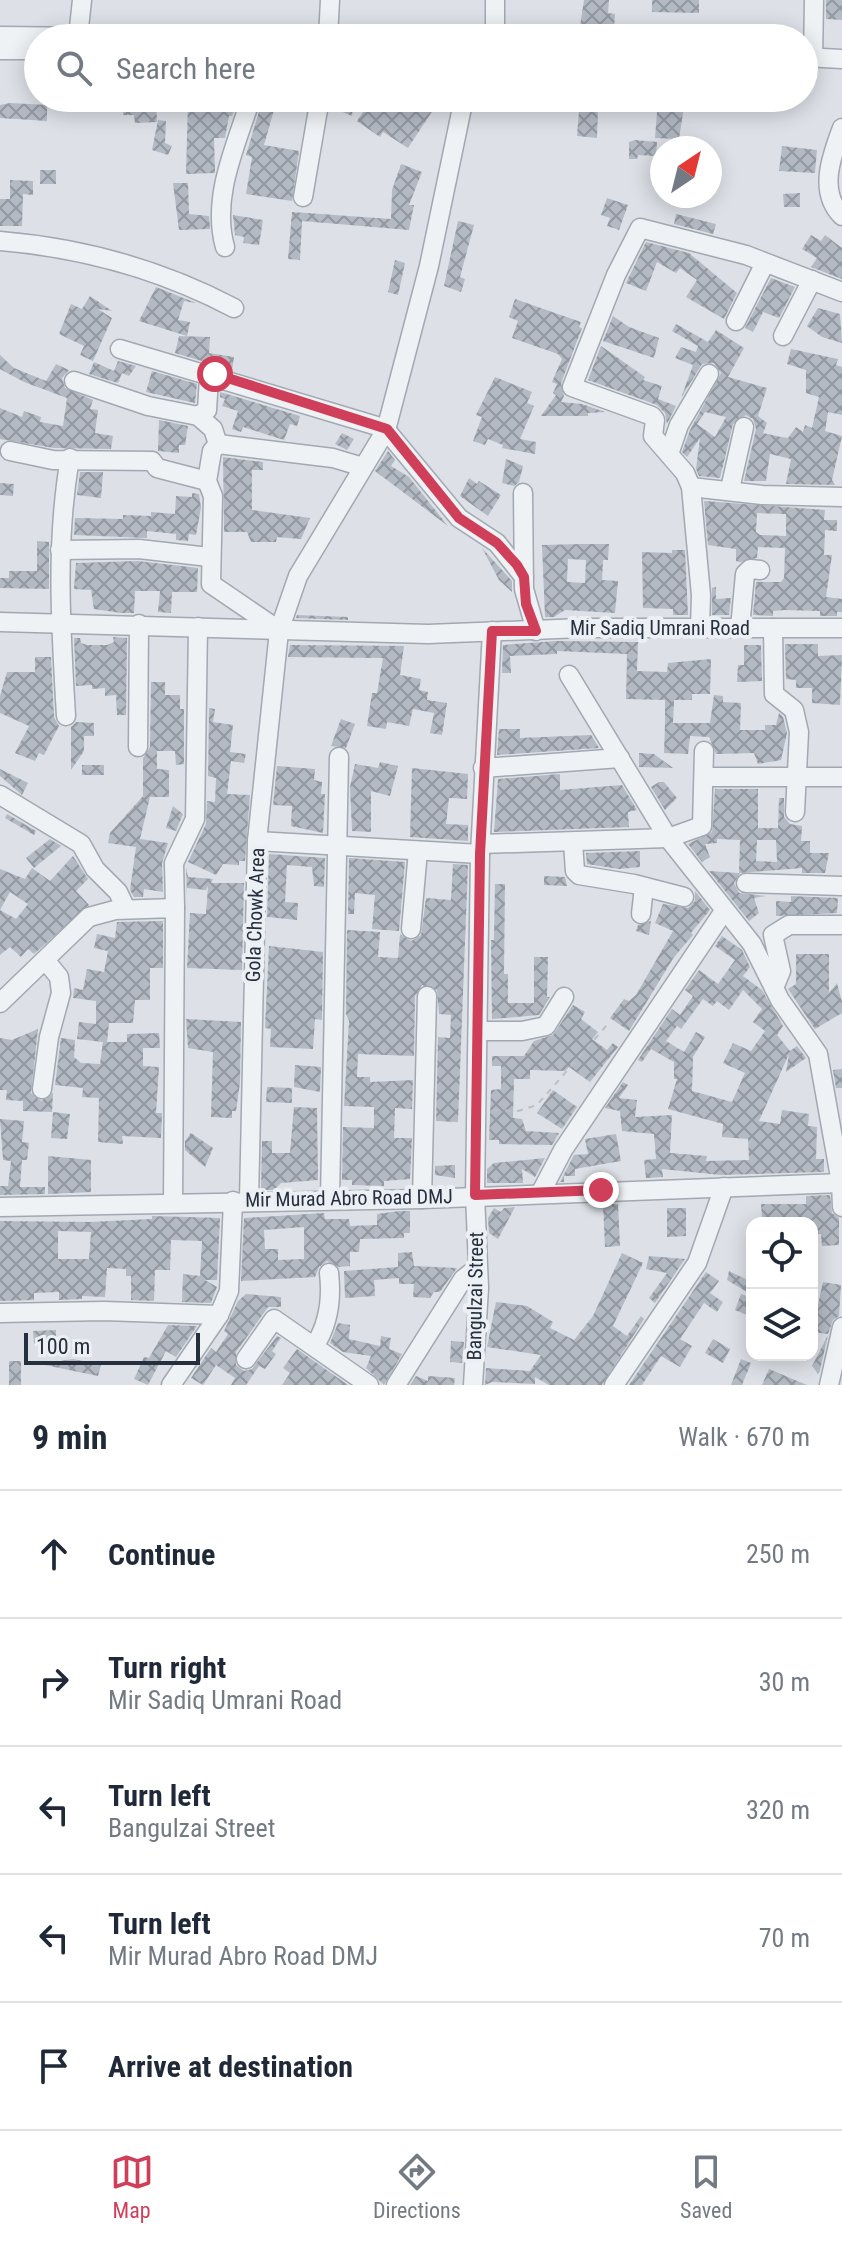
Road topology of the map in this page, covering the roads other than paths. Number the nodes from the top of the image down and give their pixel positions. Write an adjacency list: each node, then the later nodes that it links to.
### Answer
1 (82, 0): 5 (street)
2 (330, 0): 6 (street)
3 (495, 0): 7 (street)
4 (814, 0): 8 (street)
5 (79, 24)
6 (329, 24)
7 (495, 24)
8 (812, 24)
9 (0, 36): 10 (street)
10 (24, 36)
11 (0, 50): 12 (street)
12 (24, 50)
13 (818, 58): 14 (street)
14 (842, 59)
15 (247, 112): 22 (street)
16 (318, 112): 19 (street)
17 (461, 112): 35 (street, Gola Chowk Area)
18 (842, 128): 20 (street)
19 (303, 197)
20 (842, 216)
21 (0, 241): 26 (street)
22 (225, 247)
23 (765, 263): 24 (street); 27 (street); 38 (street)
24 (812, 280): 25 (street); 28 (street)
25 (842, 292)
26 (234, 308)
27 (736, 321)
28 (783, 336)
29 (120, 349): 31 (street)
30 (709, 374): 38 (street)
31 (209, 378): 33 (street); 35 (street)
32 (74, 381): 33 (street)
33 (198, 416): 36 (street)
34 (744, 427): 43 (street)
35 (386, 429): 40 (street, Gola Chowk Area); 49 (street)
36 (218, 444): 40 (street); 41 (street)
37 (10, 451): 39 (street)
38 (669, 454): 42 (street)
39 (70, 458): 41 (street); 46 (street)
40 (363, 467): 60 (street, Gola Chowk Area)
41 (207, 481): 47 (street)
42 (691, 487): 43 (street); 54 (street)
43 (730, 489): 45 (street)
44 (523, 493): 49 (street)
45 (842, 497)
46 (60, 550): 47 (street); 51 (street)
47 (209, 557): 60 (street)
48 (760, 570): 55 (street)
49 (524, 577): 59 (street)
50 (0, 622): 51 (street, Mir Sadiq Umrani Road)
51 (60, 622): 52 (street, Mir Sadiq Umrani Road); 62 (street)
52 (139, 624): 53 (street, Mir Sadiq Umrani Road); 63 (street)
53 (198, 627): 60 (street, Mir Sadiq Umrani Road); 83 (street)
54 (700, 627): 55 (street, Mir Sadiq Umrani Road); 59 (street, Mir Sadiq Umrani Road)
55 (740, 628): 56 (street, Mir Sadiq Umrani Road)
56 (773, 628): 57 (street, Mir Sadiq Umrani Road); 69 (street)
57 (842, 628)
58 (492, 631): 59 (street, Mir Sadiq Umrani Road); 60 (street, Mir Sadiq Umrani Road); 67 (street, Bangulzai Street)
59 (536, 631)
60 (282, 632): 74 (street, Gola Chowk Area)
61 (569, 675): 66 (street)
62 (66, 716)
63 (138, 747)
64 (704, 751): 68 (street)
65 (339, 757): 76 (street)
66 (620, 758): 67 (street); 73 (street)
67 (483, 768): 77 (street, Bangulzai Street)
68 (704, 777): 69 (street); 73 (street)
69 (796, 777): 70 (street); 72 (street)
70 (842, 777)
71 (0, 795): 84 (street)
72 (795, 812)
73 (668, 838): 75 (street); 85 (street)
74 (257, 841): 76 (street); 102 (street, Gola Chowk Area)
75 (573, 843): 77 (street); 81 (street)
76 (336, 847): 78 (street); 100 (street)
77 (481, 849): 78 (street); 94 (street, Bangulzai Street)
78 (418, 851): 88 (street)
79 (746, 883): 80 (street)
80 (842, 886)
81 (644, 887): 82 (street); 86 (street)
82 (684, 897)
83 (175, 908): 84 (street); 103 (street)
84 (126, 909): 89 (street)
85 (724, 911): 90 (street); 98 (street)
86 (641, 914)
87 (842, 925): 90 (street)
88 (411, 929)
89 (46, 961): 93 (street); 95 (street)
90 (774, 988): 96 (street)
91 (427, 996): 101 (street)
92 (564, 997): 94 (street)
93 (0, 1003)
94 (479, 1031): 99 (street, Bangulzai Street)
95 (42, 1089)
96 (842, 1183): 97 (street, Mir Murad Abro Road DMJ); 105 (street)
97 (724, 1187): 98 (street, Mir Murad Abro Road DMJ); 117 (street)
98 (541, 1192): 99 (street, Mir Murad Abro Road DMJ)
99 (475, 1195): 101 (street, Mir Murad Abro Road DMJ); 106 (street, Bangulzai Street)
100 (330, 1198): 101 (street, Mir Murad Abro Road DMJ); 102 (street, Mir Murad Abro Road DMJ)
101 (422, 1199)
102 (241, 1200): 103 (street, Mir Murad Abro Road DMJ); 109 (street, Gola Chowk Area)
103 (173, 1202): 104 (street, Mir Murad Abro Road DMJ)
104 (0, 1207)
105 (842, 1207)
106 (477, 1268): 115 (street); 116 (street, Bangulzai Street)
107 (329, 1273): 111 (street)
108 (0, 1313): 109 (street)
109 (219, 1315): 113 (street, Gola Chowk Area)
110 (842, 1327): 118 (street)
111 (315, 1345): 112 (street); 114 (street)
112 (246, 1359)
113 (171, 1385)
114 (369, 1385)
115 (396, 1385)
116 (473, 1385)
117 (614, 1385)
118 (829, 1385)

